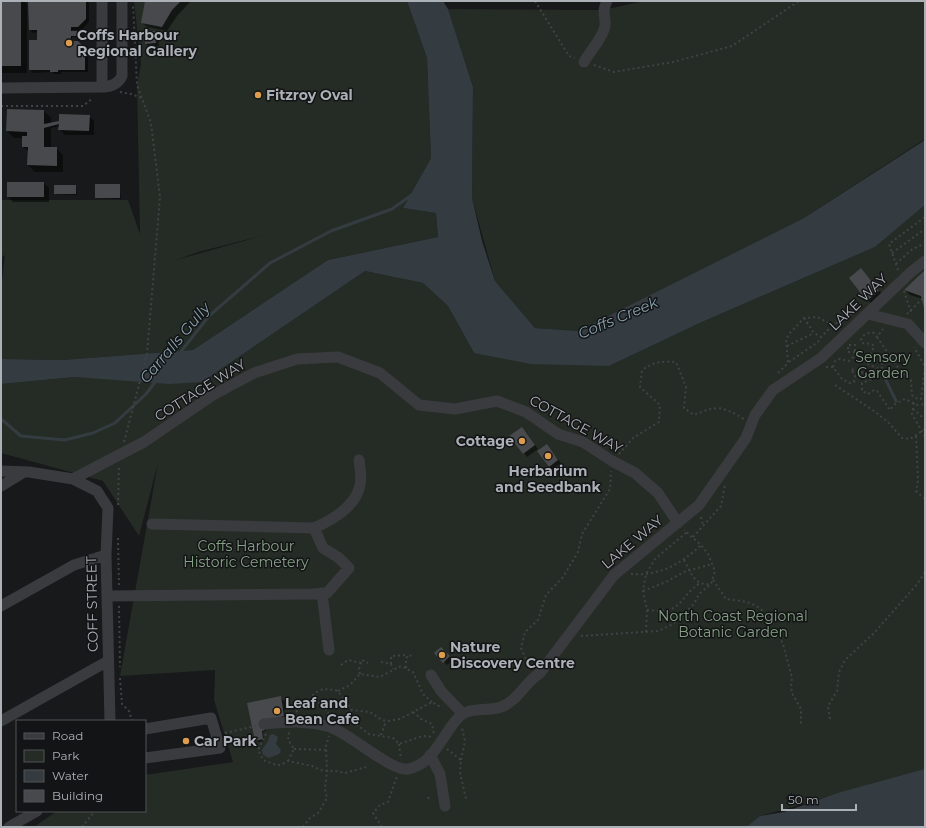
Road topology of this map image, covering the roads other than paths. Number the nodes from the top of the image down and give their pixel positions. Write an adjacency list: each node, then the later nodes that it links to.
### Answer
1 (102, 1): 5 (street)
2 (122, 1): 5 (street)
3 (607, 1): 4 (street)
4 (584, 62)
5 (103, 87): 6 (street)
6 (1, 88)
7 (925, 261): 8 (street, LAKE WAY)
8 (868, 314): 9 (street); 15 (street, LAKE WAY)
9 (924, 340)
10 (358, 460): 17 (street)
11 (1, 471): 12 (street)
12 (25, 472): 13 (street); 14 (street)
13 (73, 479): 15 (street, COTTAGE WAY); 18 (street, COFF STREET)
14 (1, 486)
15 (678, 523): 25 (street, LAKE WAY)
16 (152, 524): 17 (street)
17 (314, 528): 19 (street)
18 (106, 555): 20 (street, COFF STREET); 21 (street)
19 (322, 593): 20 (street); 22 (street)
20 (107, 596): 23 (street, COFF STREET)
21 (1, 606)
22 (329, 650)
23 (108, 661): 26 (street, COFF STREET); 27 (street)
24 (431, 675): 25 (street)
25 (459, 718): 30 (street)
26 (110, 720)
27 (1, 721)
28 (264, 724): 30 (street)
29 (146, 729): 31 (street)
30 (430, 755): 32 (street)
31 (146, 758)
32 (445, 806)
33 (35, 812): 34 (street)
34 (9, 827)

